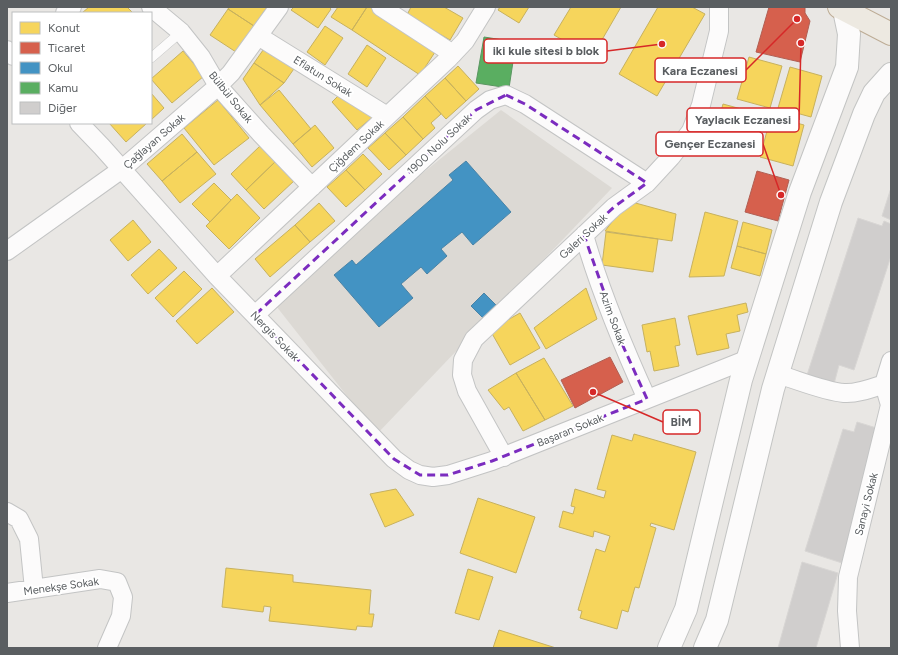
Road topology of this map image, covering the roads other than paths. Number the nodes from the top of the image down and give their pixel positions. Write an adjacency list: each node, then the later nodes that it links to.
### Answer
1 (152, 7): 7 (street, Bülbül Sokak)
2 (279, 7): 9 (street, Çağlayan Sokak)
3 (381, 7): 10 (street)
4 (486, 7): 10 (street, Çiğdem Sokak)
5 (719, 7): 17 (street, Galeri Sokak)
6 (842, 8): 8 (highway); 23 (main road)
7 (181, 32): 11 (lane); 13 (street, Bülbül Sokak)
8 (891, 34)
9 (258, 36): 13 (street, Çağlayan Sokak); 14 (street, Eflatun Sokak)
10 (453, 54): 14 (street, Çiğdem Sokak)
11 (152, 57)
12 (891, 74): 25 (main road)
13 (218, 86): 16 (street, Çağlayan Sokak); 18 (street, Bülbül Sokak)
14 (387, 116): 18 (street, Çiğdem Sokak)
15 (80, 124): 16 (street, Nergis Sokak)
16 (122, 169): 20 (street, Çağlayan Sokak); 21 (street, Nergis Sokak)
17 (647, 183): 19 (street, Galeri Sokak); 22 (street, 1900 Nolu Sokak)
18 (312, 187): 21 (street, Çiğdem Sokak)
19 (584, 235): 27 (street, Azim Sokak); 28 (street, Galeri Sokak)
20 (7, 251)
21 (217, 276): 22 (street, Nergis Sokak)
22 (255, 315): 28 (street, Nergis Sokak)
23 (748, 359): 27 (street, Başaran Sokak); 33 (main road)
24 (891, 361): 26 (street)
25 (777, 374): 26 (street); 34 (main road)
26 (884, 384): 35 (street, Sanayi Sokak)
27 (647, 399): 28 (street, Başaran Sokak)
28 (504, 457)
29 (7, 512): 30 (street)
30 (34, 589): 31 (street, Menekşe Sokak); 32 (street, Menekşe Sokak)
31 (7, 593)
32 (108, 648)
33 (669, 648)
34 (705, 648)
35 (850, 648)

